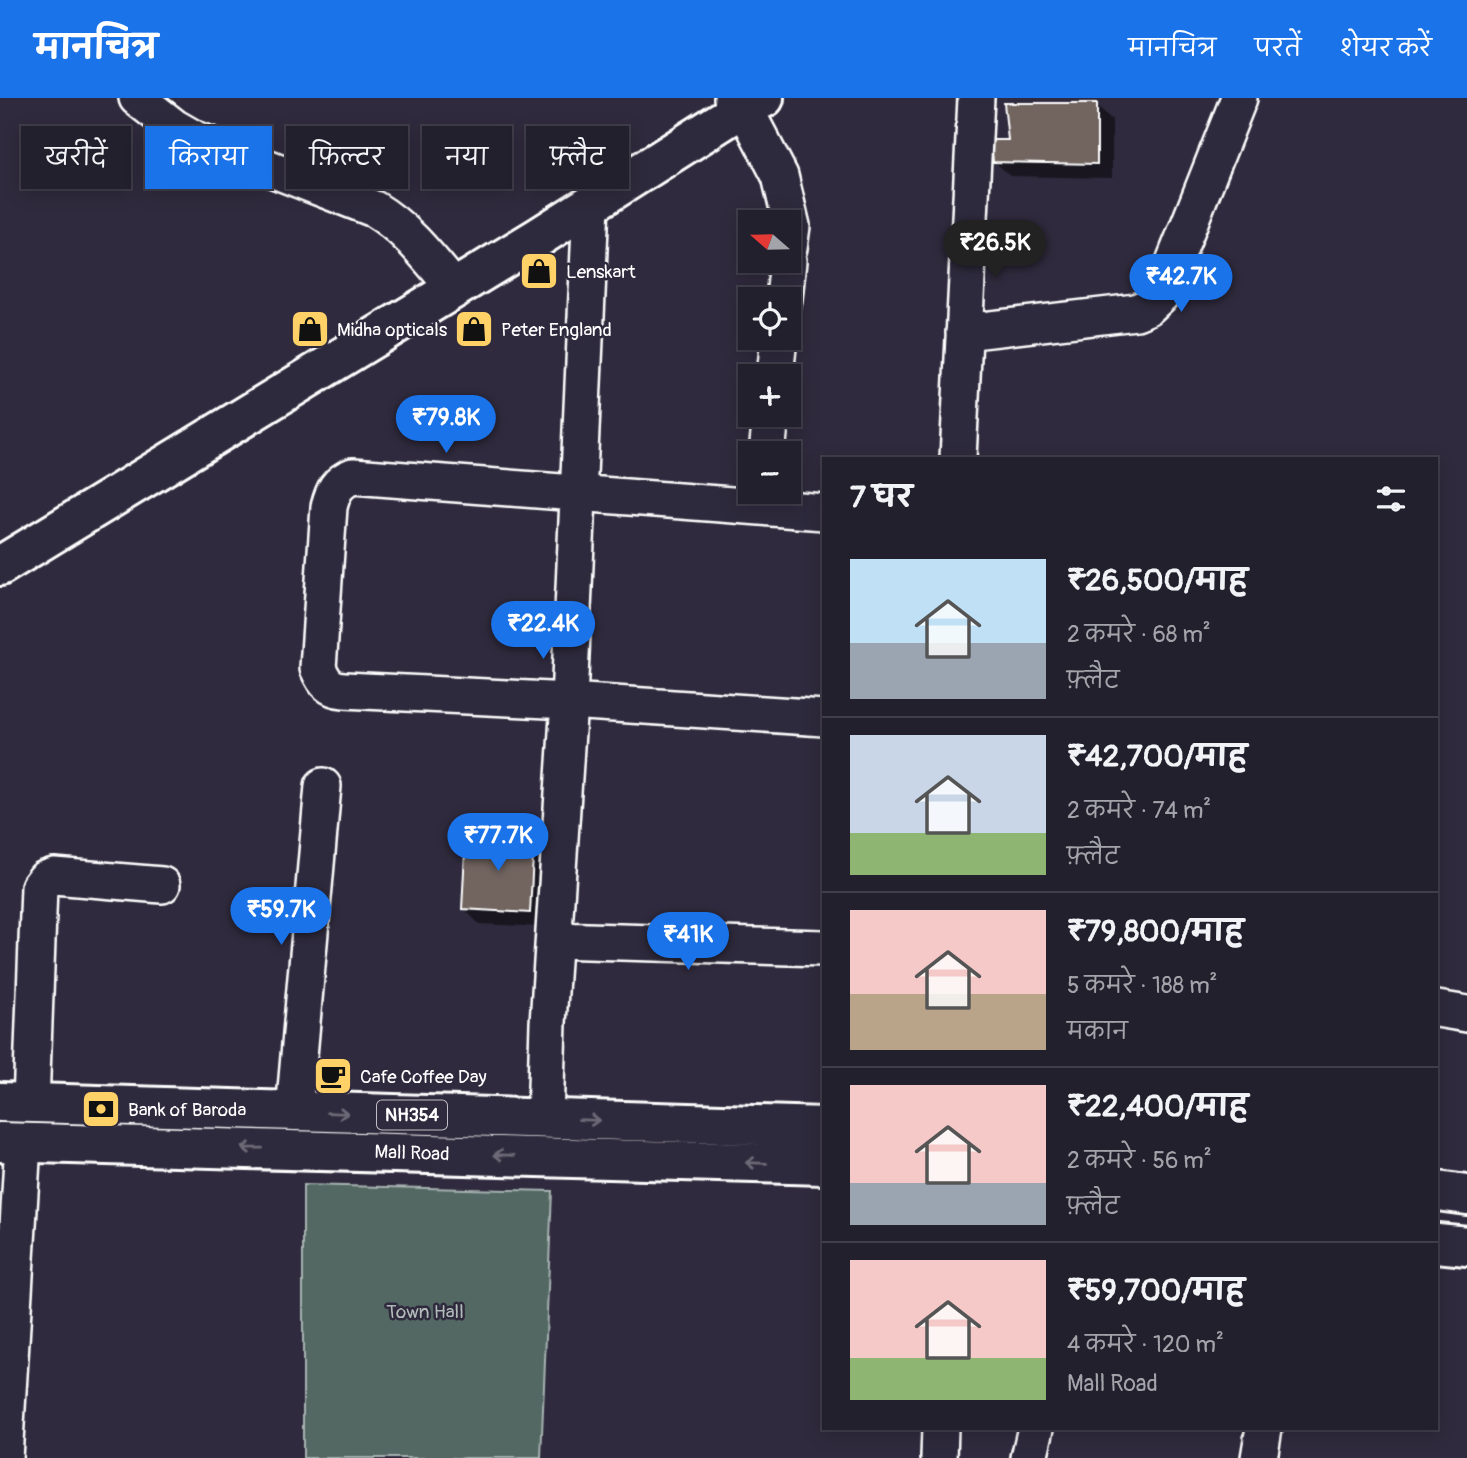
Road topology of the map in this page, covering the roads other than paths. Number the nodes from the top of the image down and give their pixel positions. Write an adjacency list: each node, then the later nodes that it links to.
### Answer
1 (138, 98): 7 (street)
2 (976, 98): 8 (street)
3 (1239, 98): 8 (street)
4 (747, 101): 5 (main road); 6 (street)
5 (591, 205): 7 (main road); 10 (street)
6 (788, 210)
7 (454, 288): 14 (main road)
8 (964, 332): 9 (street)
9 (958, 457)
10 (578, 494): 11 (street); 15 (street); 15 (street)
11 (738, 499)
12 (783, 504): 13 (street)
13 (822, 512)
14 (0, 566)
15 (569, 701): 16 (street); 19 (street)
16 (822, 718)
17 (323, 786): 24 (street)
18 (162, 885): 23 (street)
19 (554, 940): 20 (street); 25 (street)
20 (822, 948)
21 (1438, 1009): 22 (street)
22 (1467, 1014)
23 (15, 1102): 24 (main road, NH354)
24 (294, 1112): 25 (main road, NH354, one-way to 25)
25 (545, 1119): 26 (main road, NH354, one-way to 26)
26 (822, 1127)
27 (11, 1142): 28 (main road, Mall Road / NH354, one-way to 27); 33 (street)
28 (822, 1165)
29 (1438, 1191): 30 (main road)
30 (1467, 1195)
31 (1438, 1243): 32 (main road)
32 (1467, 1246)
33 (3, 1409): 37 (street)
34 (940, 1430): 38 (street)
35 (1036, 1430): 39 (street)
36 (1264, 1430): 40 (street)
37 (4, 1458)
38 (939, 1458)
39 (1029, 1458)
40 (1259, 1458)

